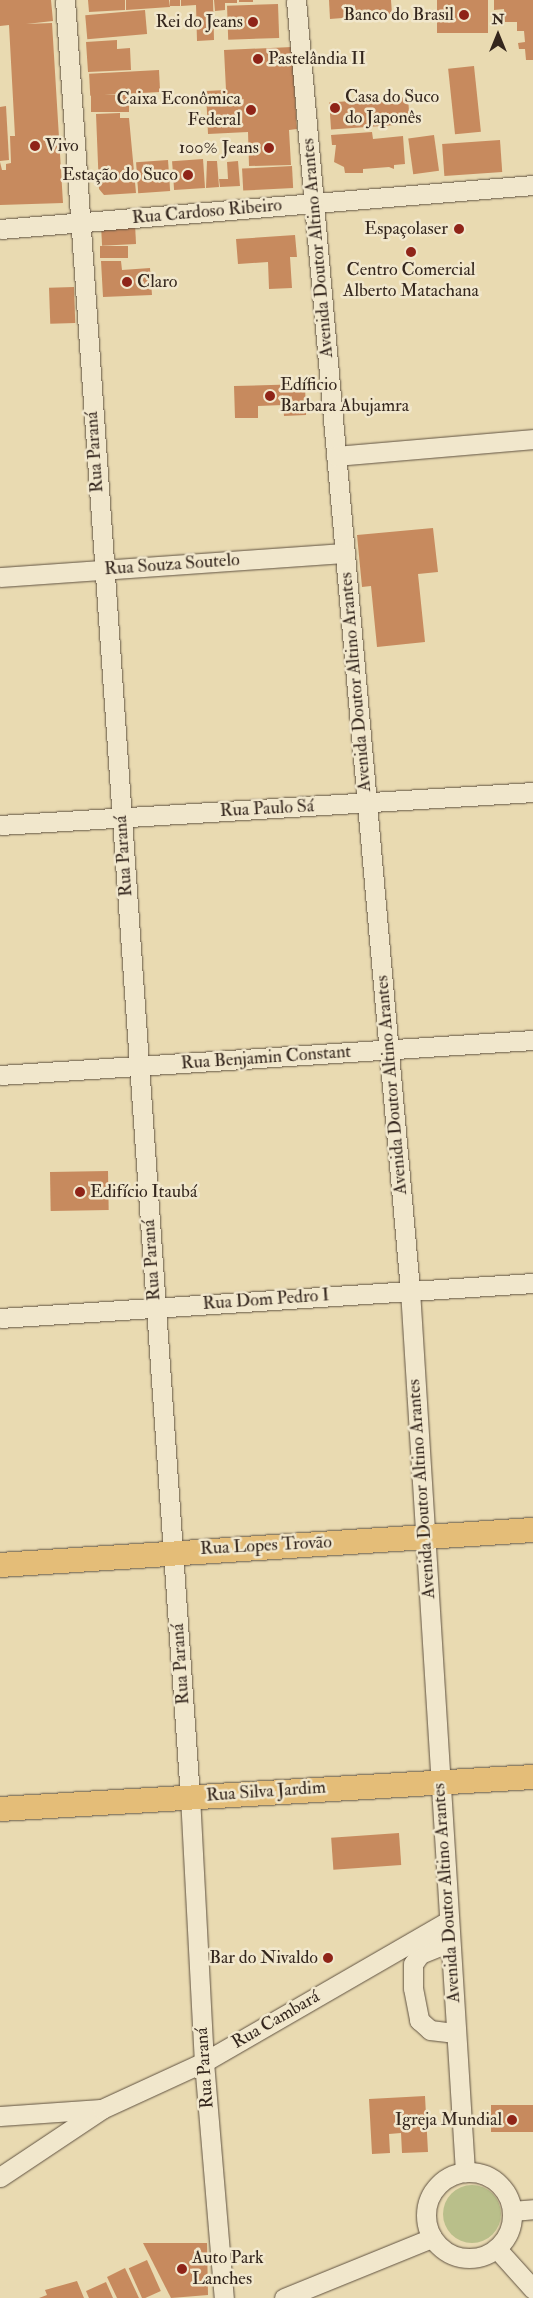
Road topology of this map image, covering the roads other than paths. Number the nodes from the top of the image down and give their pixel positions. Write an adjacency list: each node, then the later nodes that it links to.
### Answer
1 (65, 0): 5 (street, Rua Paraná)
2 (296, 0): 4 (street, Avenida Doutor Altino Arantes)
3 (533, 185): 4 (street, Rua Cardoso Ribeiro)
4 (314, 203): 5 (street, Rua Cardoso Ribeiro); 8 (street, Avenida Doutor Altino Arantes)
5 (78, 222): 6 (street, Rua Cardoso Ribeiro); 10 (street, Rua Paraná)
6 (0, 229)
7 (533, 439): 8 (street)
8 (336, 456): 9 (street, Avenida Doutor Altino Arantes)
9 (345, 552): 10 (street, Rua Souza Soutelo); 13 (street, Avenida Doutor Altino Arantes)
10 (103, 570): 11 (street, Rua Souza Soutelo); 14 (street, Rua Paraná)
11 (0, 577)
12 (533, 792): 13 (street, Rua Paulo Sá)
13 (367, 803): 14 (street, Rua Paulo Sá); 17 (street, Avenida Doutor Altino Arantes)
14 (121, 818): 15 (street, Rua Paulo Sá); 18 (street, Rua Paraná)
15 (0, 825)
16 (533, 1040): 17 (street, Rua Benjamin Constant)
17 (389, 1050): 18 (street, Rua Benjamin Constant); 21 (street, Avenida Doutor Altino Arantes)
18 (138, 1066): 19 (street, Rua Benjamin Constant); 22 (street, Rua Paraná)
19 (0, 1075)
20 (533, 1282): 21 (street, Rua Dom Pedro I)
21 (410, 1290): 22 (street, Rua Dom Pedro I); 25 (street, Avenida Doutor Altino Arantes)
22 (156, 1308): 23 (street, Rua Dom Pedro I); 26 (street, Rua Paraná)
23 (0, 1318)
24 (533, 1530): 25 (main road, Rua Lopes Trovão)
25 (425, 1537): 26 (main road, Rua Lopes Trovão); 29 (street, Avenida Doutor Altino Arantes)
26 (173, 1552): 27 (main road, Rua Lopes Trovão); 30 (street, Rua Paraná)
27 (0, 1565)
28 (533, 1777): 29 (main road, Rua Silva Jardim)
29 (440, 1781): 30 (main road, Rua Silva Jardim); 32 (street, Avenida Doutor Altino Arantes)
30 (190, 1796): 31 (main road, Rua Silva Jardim); 35 (street, Rua Paraná)
31 (0, 1810)
32 (448, 1921): 33 (street, Avenida Doutor Altino Arantes); 35 (street, Rua Cambará)
33 (450, 1942): 34 (street, Avenida Doutor Altino Arantes); 34 (street)
34 (456, 2033): 38 (street, Avenida Doutor Altino Arantes)
35 (204, 2062): 36 (street, Rua Cambará); 45 (street, Rua Paraná)
36 (102, 2109): 37 (street); 39 (street, Rua Cambará)
37 (0, 2116)
38 (465, 2172): 41 (street); 42 (street)
39 (0, 2177)
40 (533, 2209): 41 (street)
41 (512, 2211): 43 (street)
42 (432, 2238): 43 (street); 46 (street)
43 (497, 2249): 44 (street)
44 (533, 2289)
45 (224, 2298)
46 (284, 2298)

